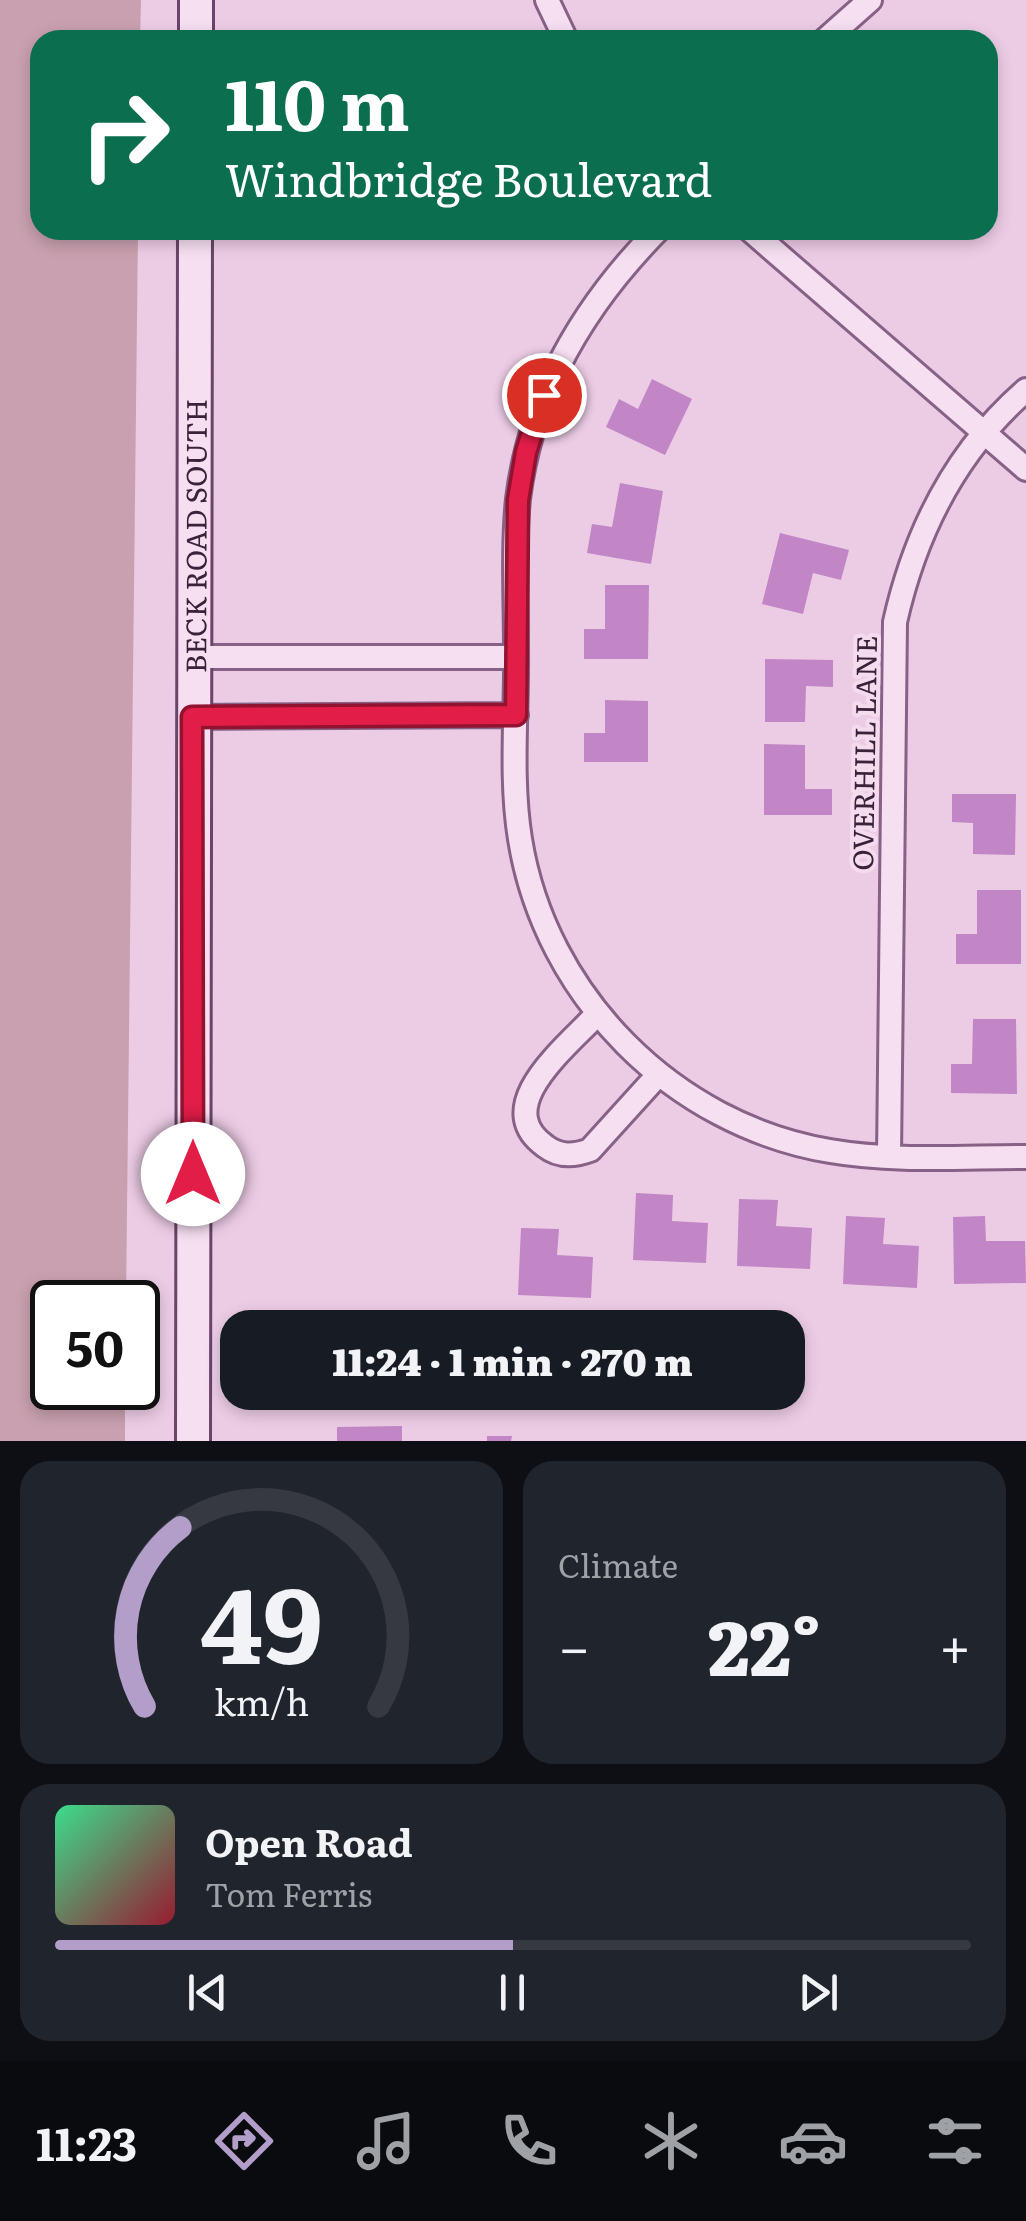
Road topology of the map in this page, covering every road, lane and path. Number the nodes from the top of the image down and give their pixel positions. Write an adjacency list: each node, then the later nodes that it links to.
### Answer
1 (196, 0): 4 (main road)
2 (547, 0): 5 (street)
3 (870, 0): 6 (street)
4 (196, 30)
5 (561, 30)
6 (837, 30)
7 (195, 240): 13 (main road, BECK ROAD SOUTH)
8 (649, 240): 14 (street)
9 (762, 240): 11 (street)
10 (1026, 390): 11 (street, OVERHILL LANE)
11 (983, 432): 12 (street); 20 (street, OVERHILL LANE)
12 (1026, 469)
13 (193, 657): 14 (street); 16 (main road, BECK ROAD SOUTH)
14 (516, 657): 15 (street)
15 (516, 715): 16 (street); 17 (street)
16 (192, 717): 21 (main road, BECK ROAD SOUTH)
17 (597, 1014): 18 (street); 18 (street)
18 (658, 1075): 20 (street)
19 (1026, 1156): 20 (street)
20 (890, 1157)
21 (193, 1441)

